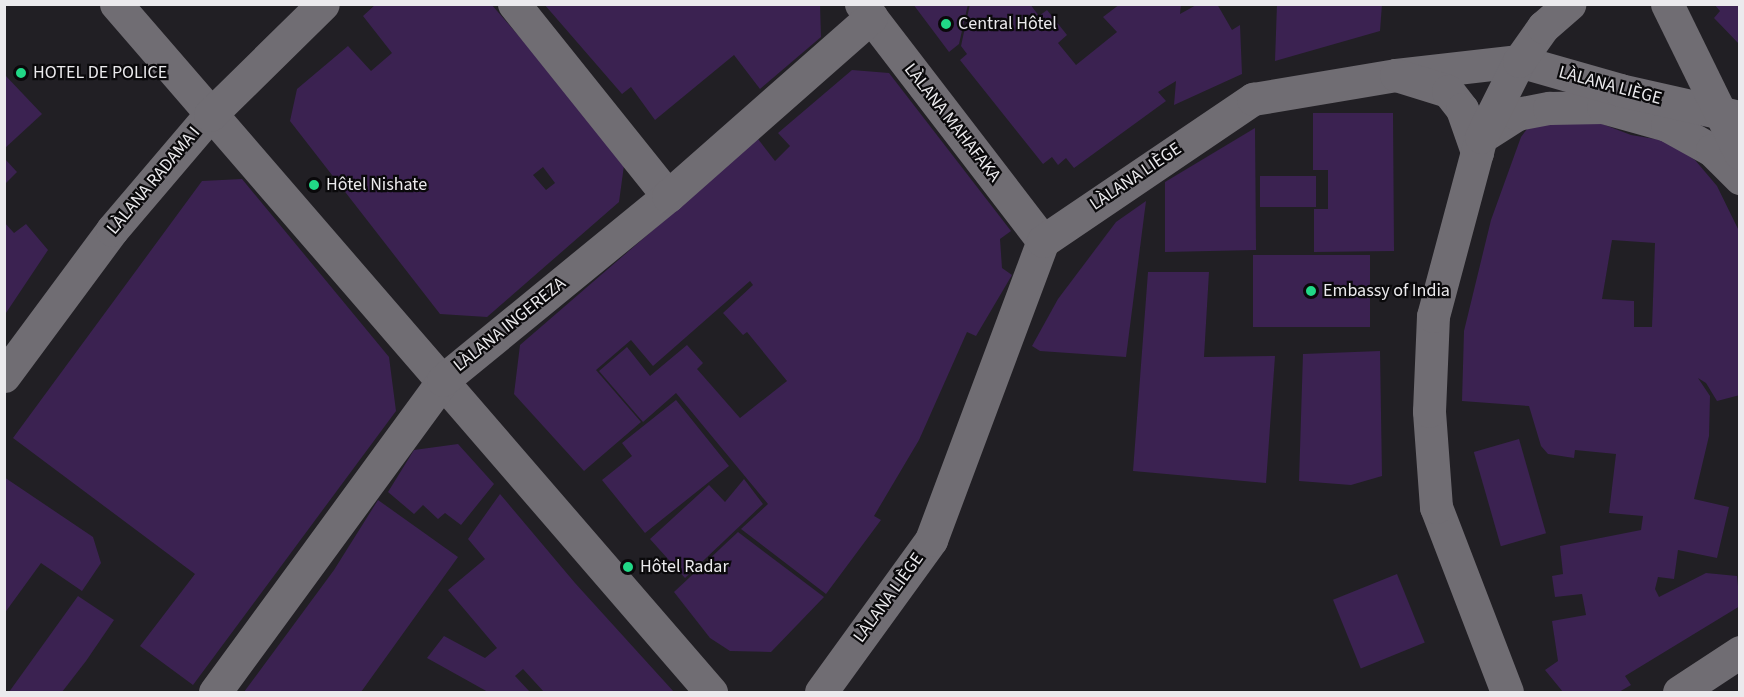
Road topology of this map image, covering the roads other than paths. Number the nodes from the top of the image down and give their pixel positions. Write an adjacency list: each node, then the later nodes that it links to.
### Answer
1 (116, 4): 9 (street)
2 (323, 4): 9 (street, LÀLANA RADAMA I)
3 (514, 4): 14 (street)
4 (1569, 4): 7 (street)
5 (1667, 4): 10 (street)
6 (866, 11): 14 (street, LÀLANA INGEREZA); 15 (street, LÀLANA MAHAFAKA)
7 (1519, 61): 8 (street, LÀLANA LIÈGE); 10 (street, LÀLANA LIÈGE); 11 (street)
8 (1396, 75): 11 (street); 15 (street, LÀLANA LIÈGE)
9 (210, 115): 16 (street, LÀLANA RADAMA I); 17 (street)
10 (1731, 115): 12 (street)
11 (1479, 145): 13 (street); 22 (street)
12 (1740, 153)
13 (1740, 178)
14 (668, 196): 17 (street, LÀLANA INGEREZA)
15 (1043, 241): 21 (street, LÀLANA LIÈGE)
16 (4, 376)
17 (443, 380): 19 (street, LÀLANA INGEREZA); 20 (street)
18 (1740, 652): 23 (street)
19 (215, 693)
20 (711, 693)
21 (821, 693)
22 (1507, 693)
23 (1679, 693)

